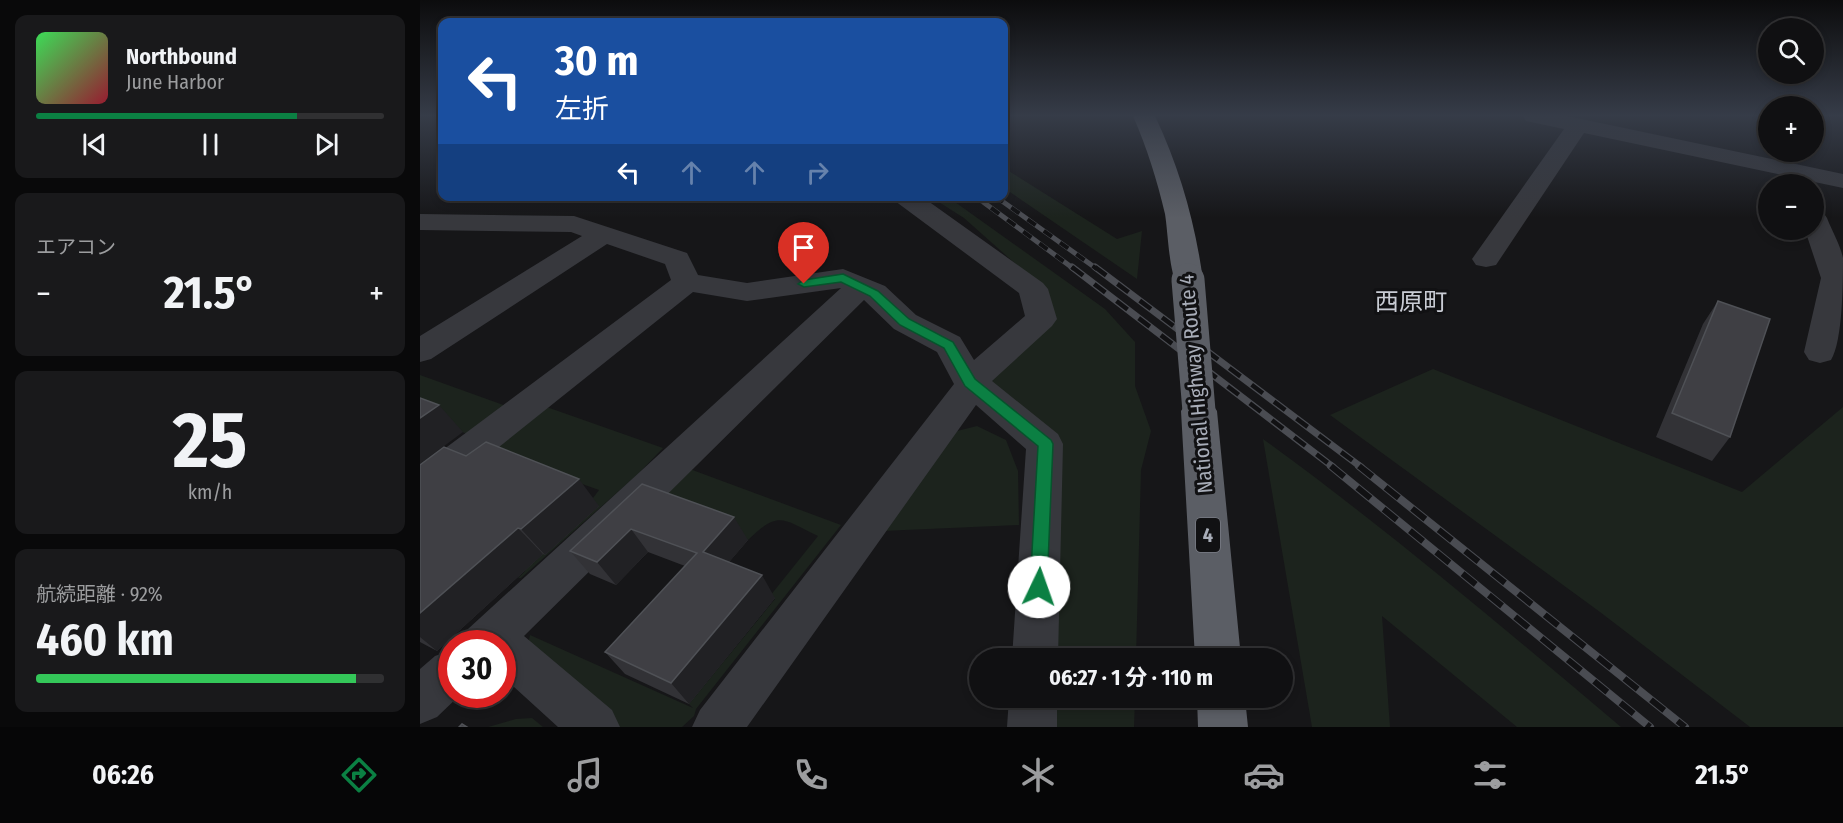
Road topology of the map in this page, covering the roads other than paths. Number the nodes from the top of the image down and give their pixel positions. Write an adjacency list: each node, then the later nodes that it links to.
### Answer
1 (1158, 150): 22 (highway, National Highway Route 4 / 4, bridge)
2 (1561, 150): 13 (street)
3 (1711, 150): 4 (street)
4 (1786, 174)
5 (1824, 180): 6 (street)
6 (1843, 181)
7 (911, 201): 18 (street)
8 (420, 222): 9 (street)
9 (462, 222): 10 (street); 12 (street)
10 (604, 234): 14 (street); 16 (street)
11 (1822, 240): 17 (street)
12 (420, 246)
13 (1485, 259)
14 (687, 282): 15 (street); 19 (street)
15 (860, 286): 18 (street); 20 (street)
16 (420, 351)
17 (1820, 352)
18 (970, 382): 21 (street); 29 (street)
19 (420, 488)
20 (506, 630)
21 (1035, 648)
22 (1217, 648)
23 (516, 661): 28 (street)
24 (438, 684): 25 (street)
25 (420, 700)
26 (1033, 708): 30 (street)
27 (1222, 708): 31 (highway)
28 (595, 727)
29 (717, 727)
30 (1032, 727)
31 (1223, 727)

